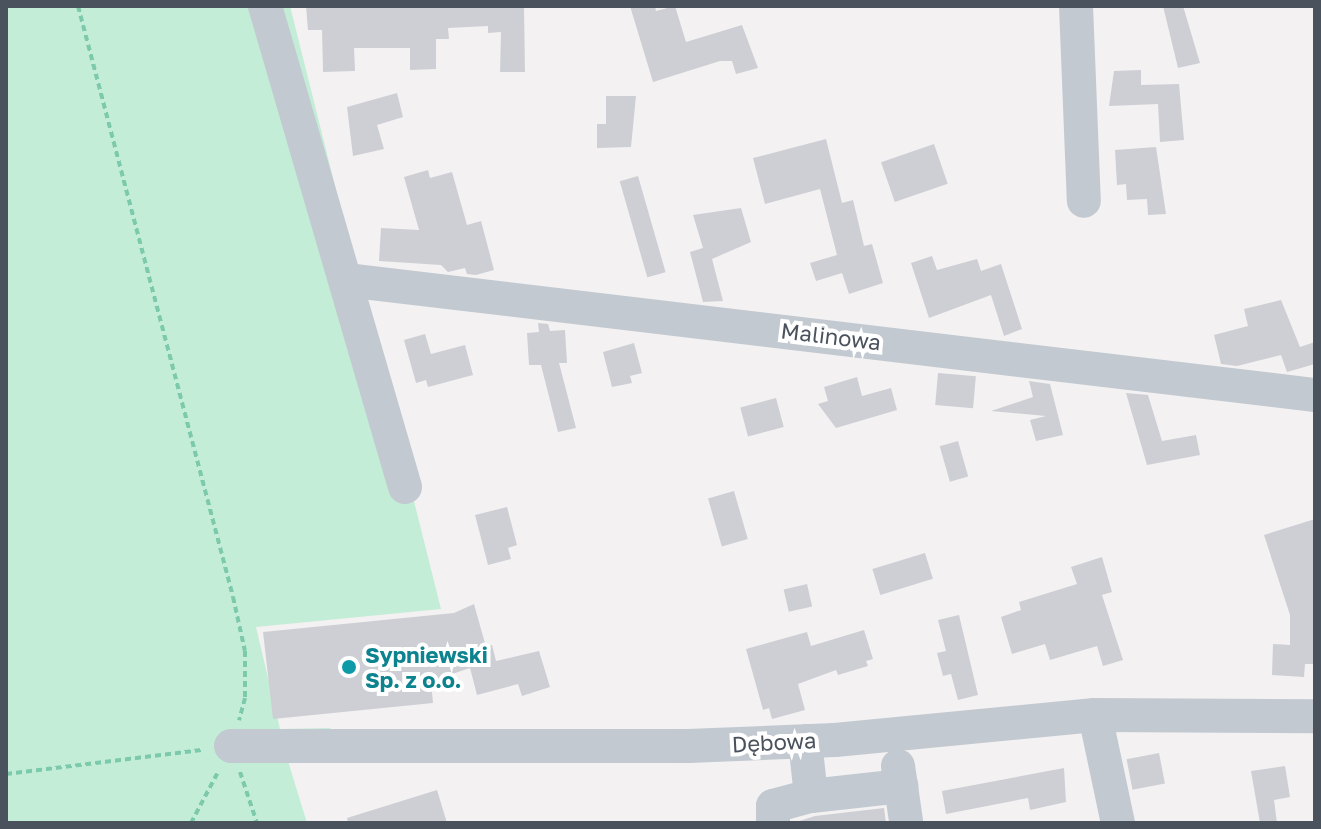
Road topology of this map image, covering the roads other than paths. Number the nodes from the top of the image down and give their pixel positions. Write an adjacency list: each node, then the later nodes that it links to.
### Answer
1 (265, 6): 4 (street)
2 (1076, 6): 3 (street)
3 (1084, 201)
4 (346, 280): 5 (street, Malinowa); 6 (street)
5 (1315, 395)
6 (405, 487)
7 (1095, 715): 8 (street, Dębowa); 9 (street, Dębowa); 14 (street)
8 (1315, 716)
9 (805, 741): 10 (street, Dębowa); 11 (street)
10 (231, 746)
11 (811, 796): 12 (street); 13 (street)
12 (906, 821)
13 (773, 823)
14 (1118, 823)

